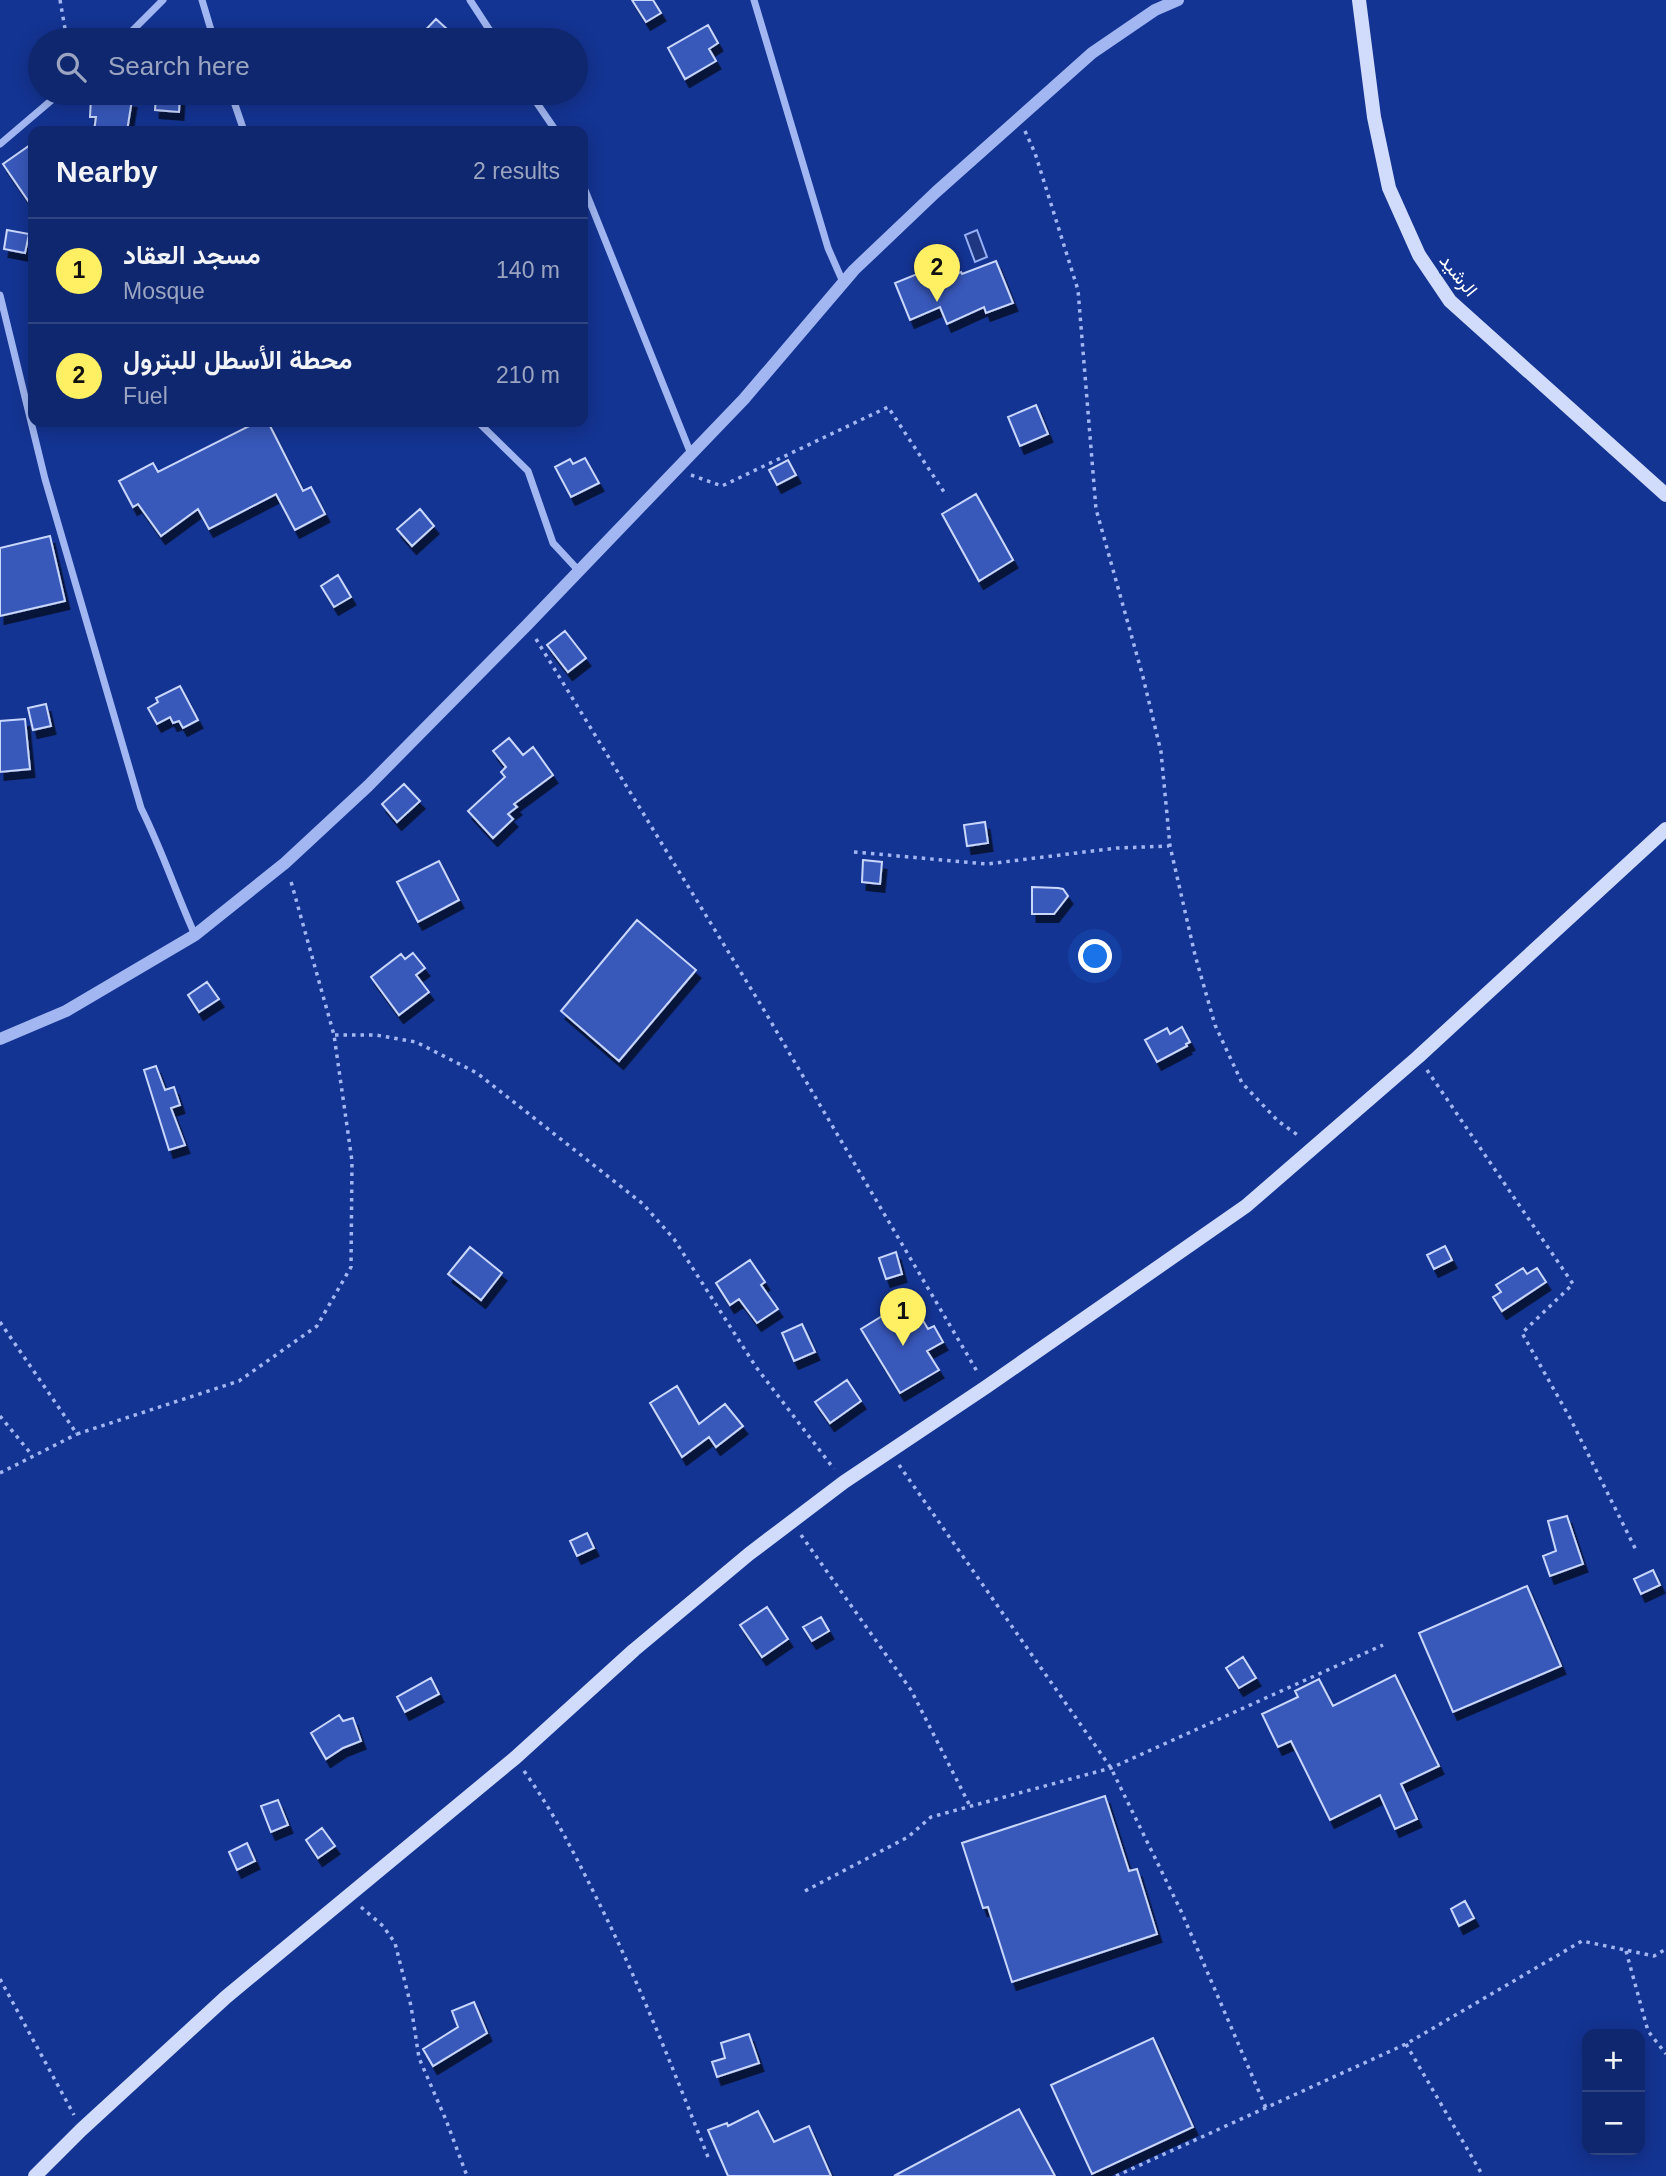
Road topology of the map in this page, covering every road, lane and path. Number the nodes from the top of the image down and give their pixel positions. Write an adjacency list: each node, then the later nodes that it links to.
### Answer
1 (60, 0): 8 (path)
2 (163, 0): 9 (street)
3 (202, 0): 10 (street)
4 (470, 0): 11 (street)
5 (754, 0): 20 (street)
6 (1178, 0): 15 (street)
7 (1359, 0): 28 (main road, الرشيد)
8 (66, 28)
9 (134, 28)
10 (210, 28)
11 (488, 28)
12 (46, 105): 18 (street)
13 (235, 105): 16 (street)
14 (538, 105): 17 (street)
15 (1019, 117): 20 (street); 32 (path)
16 (242, 126)
17 (553, 126)
18 (0, 144)
19 (588, 197): 25 (street)
20 (843, 282): 25 (street)
21 (0, 295): 22 (street)
22 (28, 409)
23 (32, 427): 35 (street)
24 (483, 427): 29 (street)
25 (691, 454): 26 (street)
26 (676, 470): 27 (path); 29 (street)
27 (946, 495)
28 (1666, 495)
29 (579, 571): 30 (street)
30 (527, 625): 34 (street); 41 (path)
31 (1666, 829): 38 (main road)
32 (1170, 846): 33 (path); 39 (path)
33 (854, 852)
34 (285, 863): 35 (street); 36 (path)
35 (195, 935): 37 (street)
36 (334, 1035): 43 (path); 47 (path)
37 (0, 1039)
38 (1418, 1057): 39 (main road); 49 (path)
39 (1315, 1147): 41 (main road)
40 (0, 1322): 43 (path)
41 (986, 1387): 44 (main road)
42 (0, 1416): 45 (path)
43 (77, 1434): 45 (path)
44 (890, 1452): 47 (main road); 52 (path)
45 (32, 1455): 46 (path)
46 (0, 1473)
47 (844, 1482): 48 (main road)
48 (791, 1522): 51 (main road); 53 (path)
49 (1637, 1552)
50 (1382, 1645): 52 (path)
51 (515, 1758): 55 (main road); 63 (path)
52 (1111, 1768): 53 (path); 61 (path)
53 (970, 1806): 54 (path)
54 (805, 1891)
55 (348, 1897): 62 (main road); 65 (path)
56 (1666, 1949): 57 (path)
57 (1626, 1951): 59 (path); 60 (path)
58 (0, 1979): 62 (path)
59 (1406, 2044): 61 (path); 67 (path)
60 (1666, 2054)
61 (1266, 2108): 66 (path)
62 (81, 2130): 64 (main road)
63 (708, 2157)
64 (35, 2176)
65 (467, 2176)
66 (1116, 2176)
67 (1483, 2176)

